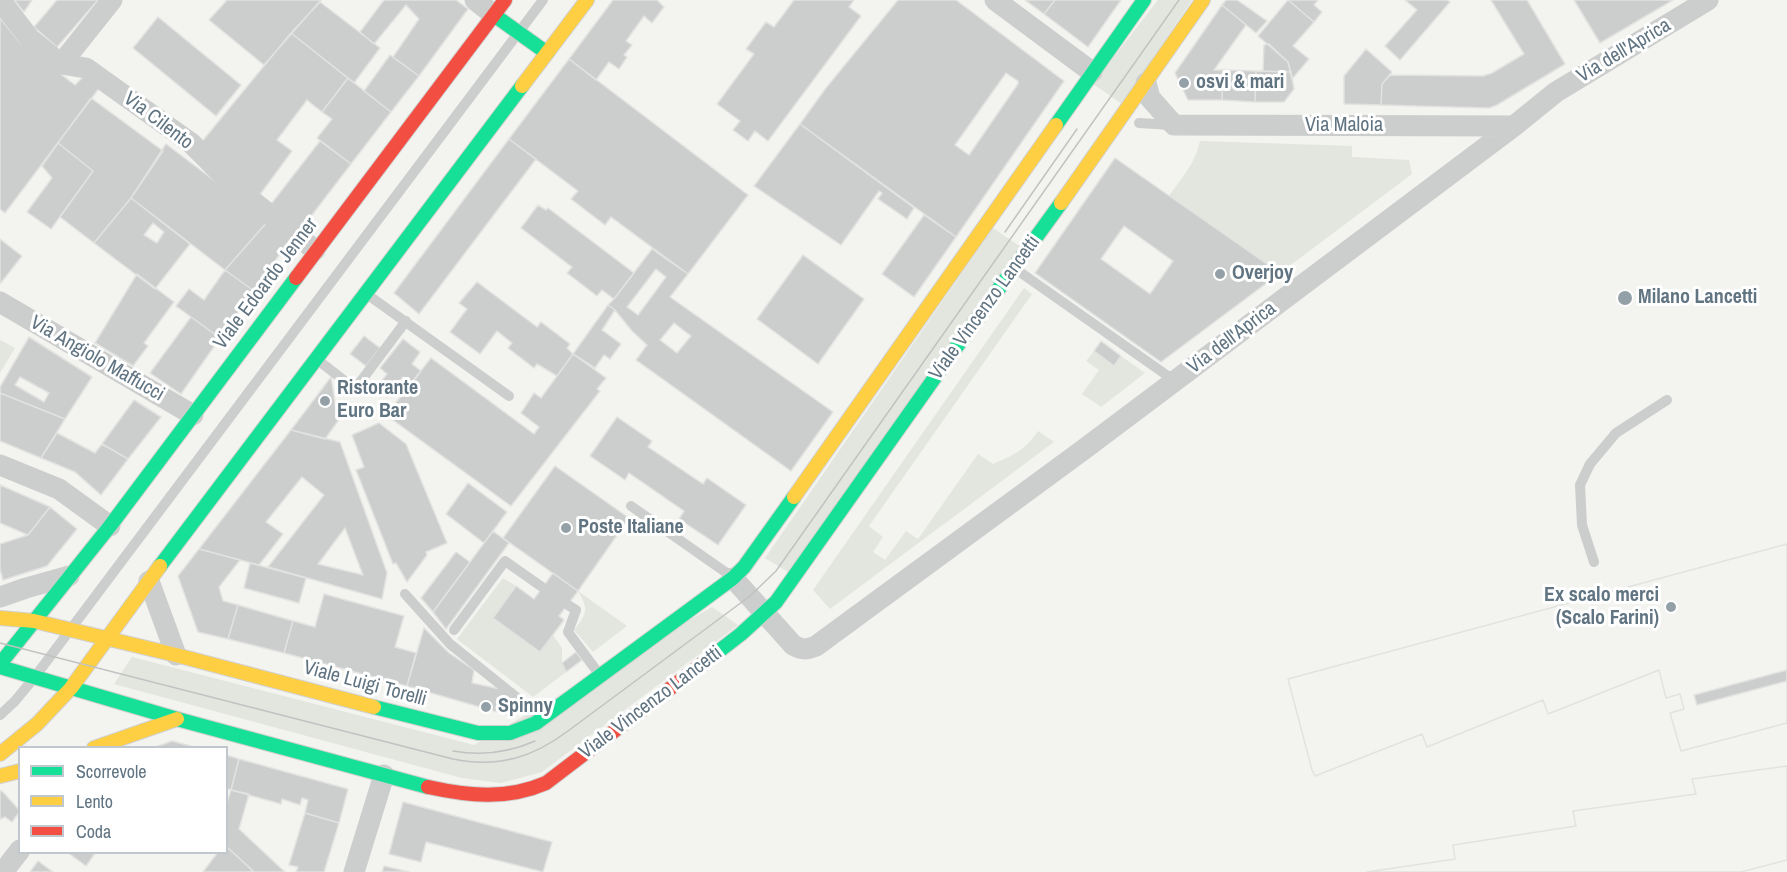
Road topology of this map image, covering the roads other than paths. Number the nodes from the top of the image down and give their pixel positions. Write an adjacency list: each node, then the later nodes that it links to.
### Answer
1 (0, 0): 13 (street, Via Cilento)
2 (112, 0): 13 (street)
3 (475, 0): 10 (street)
4 (543, 0): 11 (lane)
5 (587, 0): 12 (main road)
6 (995, 0): 14 (street)
7 (1144, 0): 14 (main road)
8 (1203, 0): 15 (main road, Viale Vincenzo Lancetti)
9 (1708, 0): 18 (street, Via dell'Aprica)
10 (499, 7): 11 (main road); 19 (main road, Viale Edoardo Jenner)
11 (519, 33): 12 (main road); 43 (lane)
12 (548, 53): 21 (main road)
13 (61, 64): 19 (street, Via Cilento)
14 (1092, 72): 34 (main road)
15 (1146, 83): 17 (street); 20 (main road, Viale Vincenzo Lancetti)
16 (1139, 123): 17 (lane, Via Maloia)
17 (1174, 125): 18 (street, Via Maloia)
18 (1514, 126): 25 (street, Via dell'Aprica)
19 (315, 250): 28 (main road, Viale Edoardo Jenner)
20 (1014, 269): 25 (lane); 40 (main road, Viale Vincenzo Lancetti)
21 (366, 294): 23 (lane); 24 (main road)
22 (0, 302): 28 (street, Via Angiolo Maffucci)
23 (406, 321): 24 (lane); 26 (lane)
24 (316, 359): 35 (main road)
25 (1175, 381): 40 (street, Via dell'Aprica)
26 (509, 396)
27 (1667, 400): 32 (lane)
28 (193, 415): 31 (main road, Viale Edoardo Jenner)
29 (0, 465): 31 (street)
30 (631, 506): 34 (lane)
31 (110, 526): 33 (main road, Viale Edoardo Jenner)
32 (1594, 562)
33 (69, 576): 38 (street); 42 (main road, Viale Edoardo Jenner)
34 (733, 578): 40 (street); 48 (main road)
35 (149, 581): 45 (main road); 46 (street)
36 (542, 587): 44 (lane)
37 (405, 594): 53 (lane)
38 (0, 597)
39 (568, 605): 48 (lane)
40 (765, 614): 57 (main road, Viale Vincenzo Lancetti)
41 (0, 618): 42 (main road, Viale Luigi Torelli)
42 (34, 621): 43 (main road, Viale Luigi Torelli); 47 (main road, Viale Edoardo Jenner)
43 (71, 630): 45 (main road, Viale Luigi Torelli); 49 (lane)
44 (454, 630)
45 (107, 638): 46 (main road, Viale Luigi Torelli); 50 (main road)
46 (176, 655): 53 (main road, Viale Luigi Torelli)
47 (0, 665): 49 (main road)
48 (601, 677): 53 (main road)
49 (34, 678): 50 (main road); 51 (lane)
50 (71, 688): 52 (main road); 55 (main road)
51 (0, 715)
52 (177, 719): 54 (main road); 57 (main road)
53 (543, 719)
54 (97, 746)
55 (0, 754)
56 (18, 772): 58 (main road)
57 (384, 775): 61 (street)
58 (0, 776)
59 (18, 853): 60 (street)
60 (3, 872)
61 (354, 872)

